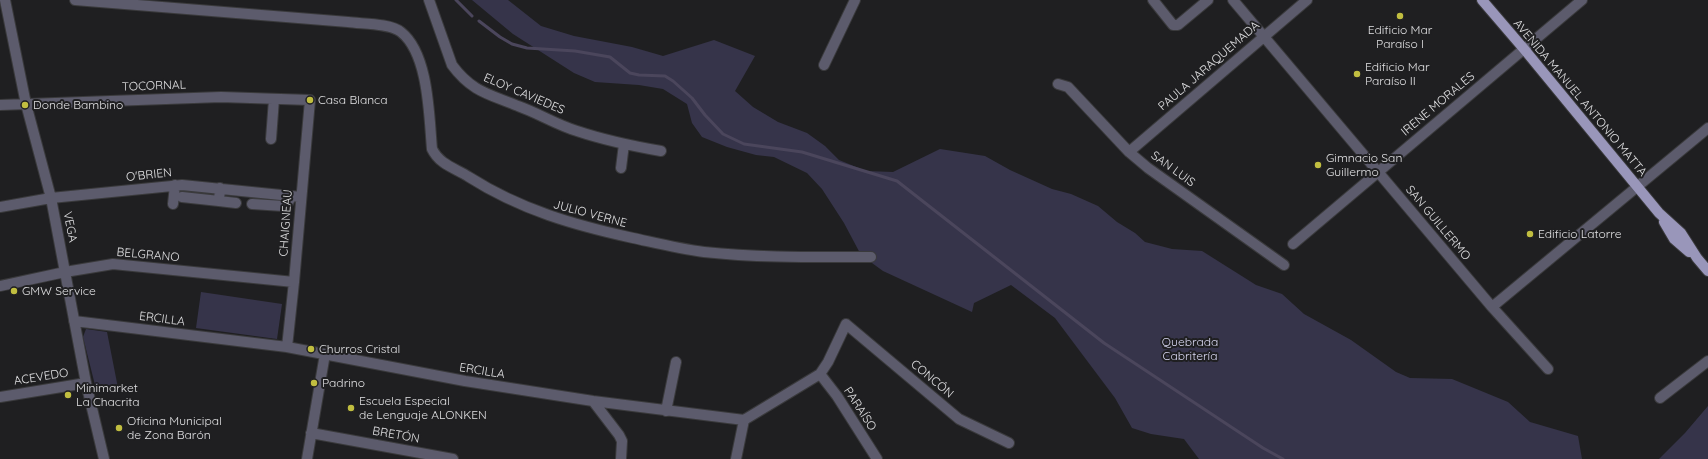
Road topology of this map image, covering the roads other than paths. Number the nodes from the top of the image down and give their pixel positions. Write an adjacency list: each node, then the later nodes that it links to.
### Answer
1 (0, 0): 2 (street)
2 (5, 0): 19 (street, VEGA)
3 (74, 0): 12 (street)
4 (429, 0): 23 (street, ELOY CAVIEDES)
5 (855, 0): 15 (street)
6 (1153, 0): 7 (street)
7 (1208, 0)
8 (1233, 0): 13 (street, SAN GUILLERMO)
9 (1307, 0): 13 (street, PAULA JARAQUEMADA)
10 (1482, 0): 14 (main road, AVENIDA MANUEL ANTONIO MATTA)
11 (1582, 0): 14 (street, IRENE MORALES)
12 (158, 3): 40 (street, JULIO VERNE)
13 (1264, 36): 25 (street, PAULA JARAQUEMADA); 27 (street, SAN GUILLERMO)
14 (1524, 49): 27 (street, IRENE MORALES); 29 (main road, AVENIDA MANUEL ANTONIO MATTA)
15 (824, 65)
16 (1058, 84): 25 (street, SAN LUIS)
17 (274, 98): 18 (street, TOCORNAL); 19 (street, TOCORNAL); 22 (street)
18 (310, 100): 31 (street, CHAIGNEAU)
19 (26, 104): 20 (street, TOCORNAL); 33 (street, VEGA)
20 (0, 105)
21 (1708, 128): 29 (street)
22 (271, 138)
23 (624, 144): 24 (street, ELOY CAVIEDES); 26 (street)
24 (660, 151)
25 (1129, 152): 41 (street, SAN LUIS)
26 (622, 168)
27 (1378, 172): 39 (street, IRENE MORALES); 46 (street, SAN GUILLERMO)
28 (175, 185): 30 (street, O'BRIEN); 33 (street, O'BRIEN); 36 (street)
29 (1637, 186): 42 (main road, AVENIDA MANUEL ANTONIO MATTA); 46 (street)
30 (220, 188): 31 (street, O'BRIEN); 34 (street)
31 (296, 196): 37 (street); 44 (street, CHAIGNEAU)
32 (182, 197): 34 (street)
33 (51, 198): 38 (street, O'BRIEN); 43 (street, VEGA)
34 (219, 201): 35 (street)
35 (236, 203)
36 (173, 204)
37 (252, 204)
38 (0, 207)
39 (1293, 244)
40 (871, 257)
41 (1284, 265)
42 (1708, 271)
43 (65, 272): 44 (street, BELGRANO); 45 (street, BELGRANO); 47 (street, VEGA)
44 (294, 282): 48 (street, CHAIGNEAU)
45 (0, 286)
46 (1492, 307): 52 (street, SAN GUILLERMO)
47 (74, 321): 48 (street, ERCILLA); 54 (street, VEGA)
48 (287, 348): 49 (street, ERCILLA)
49 (325, 354): 57 (street, ERCILLA); 60 (street)
50 (1708, 361): 56 (street)
51 (676, 362): 58 (street)
52 (1548, 370)
53 (820, 374): 59 (street); 61 (street, CONCÓN); 67 (street, PARAÍSO)
54 (86, 383): 55 (street, ACEVEDO); 62 (street, VEGA)
55 (0, 397)
56 (1660, 398)
57 (593, 401): 58 (street, ERCILLA); 65 (street)
58 (666, 411): 59 (street, ERCILLA)
59 (744, 420): 66 (street)
60 (311, 433): 63 (street); 64 (street, BRETÓN)
61 (1009, 443)
62 (104, 459)
63 (307, 459)
64 (453, 459)
65 (621, 459)
66 (736, 459)
67 (876, 459)

